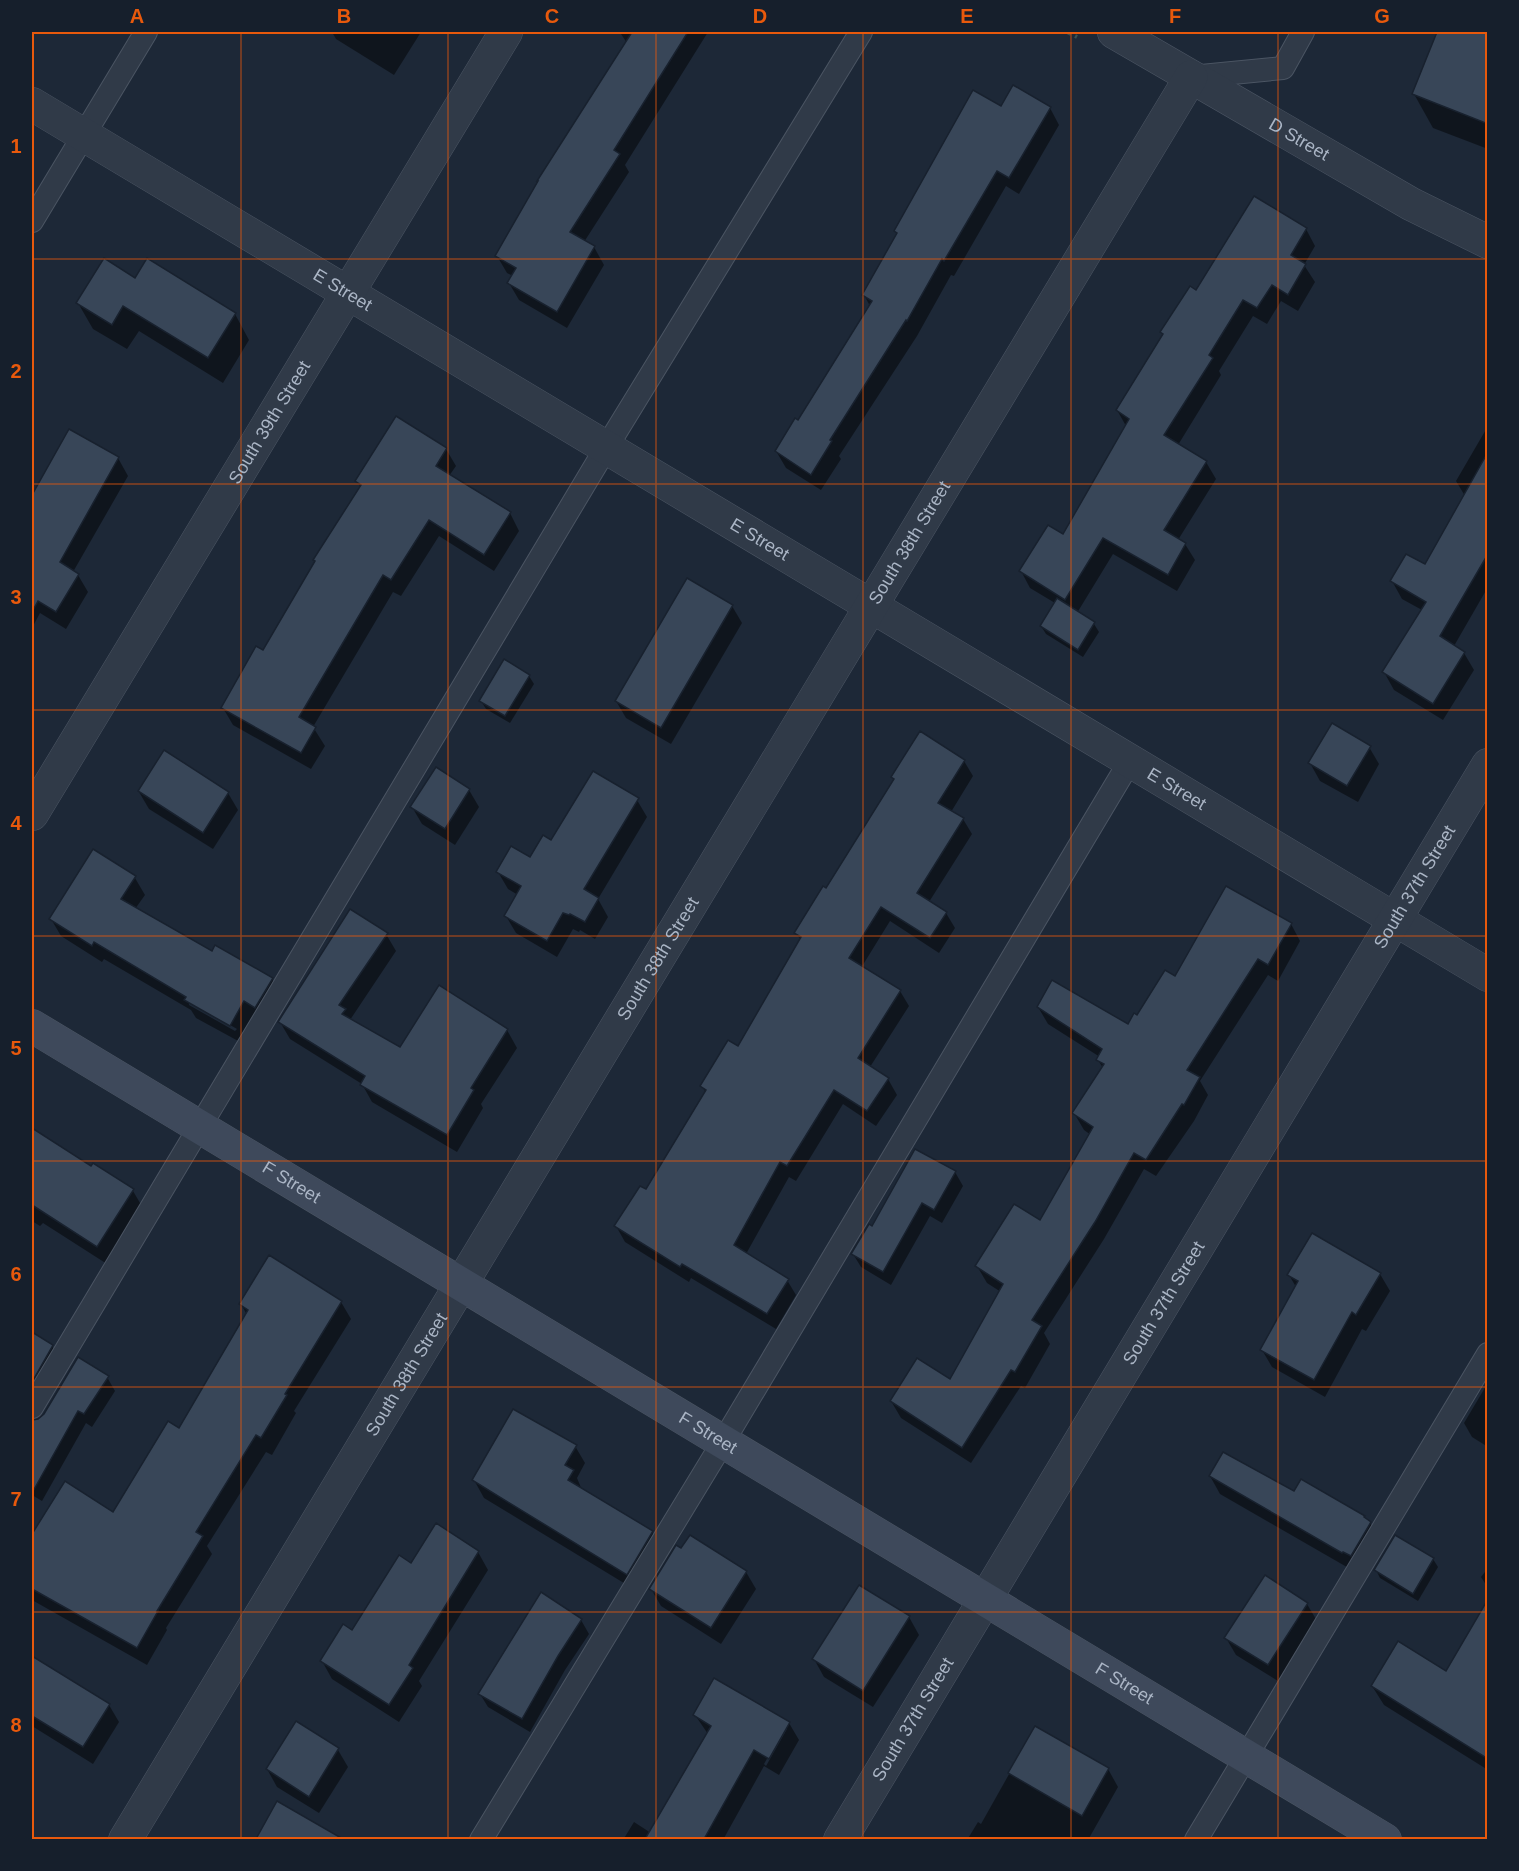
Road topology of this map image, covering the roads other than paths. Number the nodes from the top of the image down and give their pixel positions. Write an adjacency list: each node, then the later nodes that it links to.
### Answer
1 (146, 32): 8 (lane)
2 (506, 32): 11 (street, South 39th Street)
3 (861, 32): 12 (lane)
4 (1114, 32): 6 (street, D Street)
5 (1303, 32): 6 (lane)
6 (1191, 77): 10 (street, D Street); 13 (street, South 38th Street)
7 (32, 104): 8 (street, E Street)
8 (83, 135): 9 (lane); 11 (street, E Street)
9 (32, 221)
10 (1488, 242)
11 (347, 292): 12 (street, E Street); 16 (street, South 39th Street)
12 (606, 448): 13 (street, E Street); 20 (lane)
13 (871, 607): 14 (street, E Street); 21 (street, South 38th Street)
14 (1130, 761): 17 (street, E Street); 24 (lane)
15 (1488, 765): 17 (street, South 37th Street)
16 (32, 814)
17 (1395, 919): 18 (street, E Street); 25 (street, South 37th Street)
18 (1488, 975)
19 (32, 1026): 20 (main road, F Street)
20 (199, 1127): 21 (main road, F Street); 23 (lane)
21 (462, 1285): 24 (main road, F Street); 27 (street, South 38th Street)
22 (1488, 1354): 26 (lane)
23 (32, 1407)
24 (723, 1442): 25 (main road, F Street); 28 (lane)
25 (985, 1599): 26 (main road, F Street); 29 (street, South 37th Street)
26 (1246, 1756): 30 (lane); 31 (main road, F Street)
27 (125, 1839)
28 (481, 1839)
29 (840, 1839)
30 (1196, 1839)
31 (1385, 1839)

